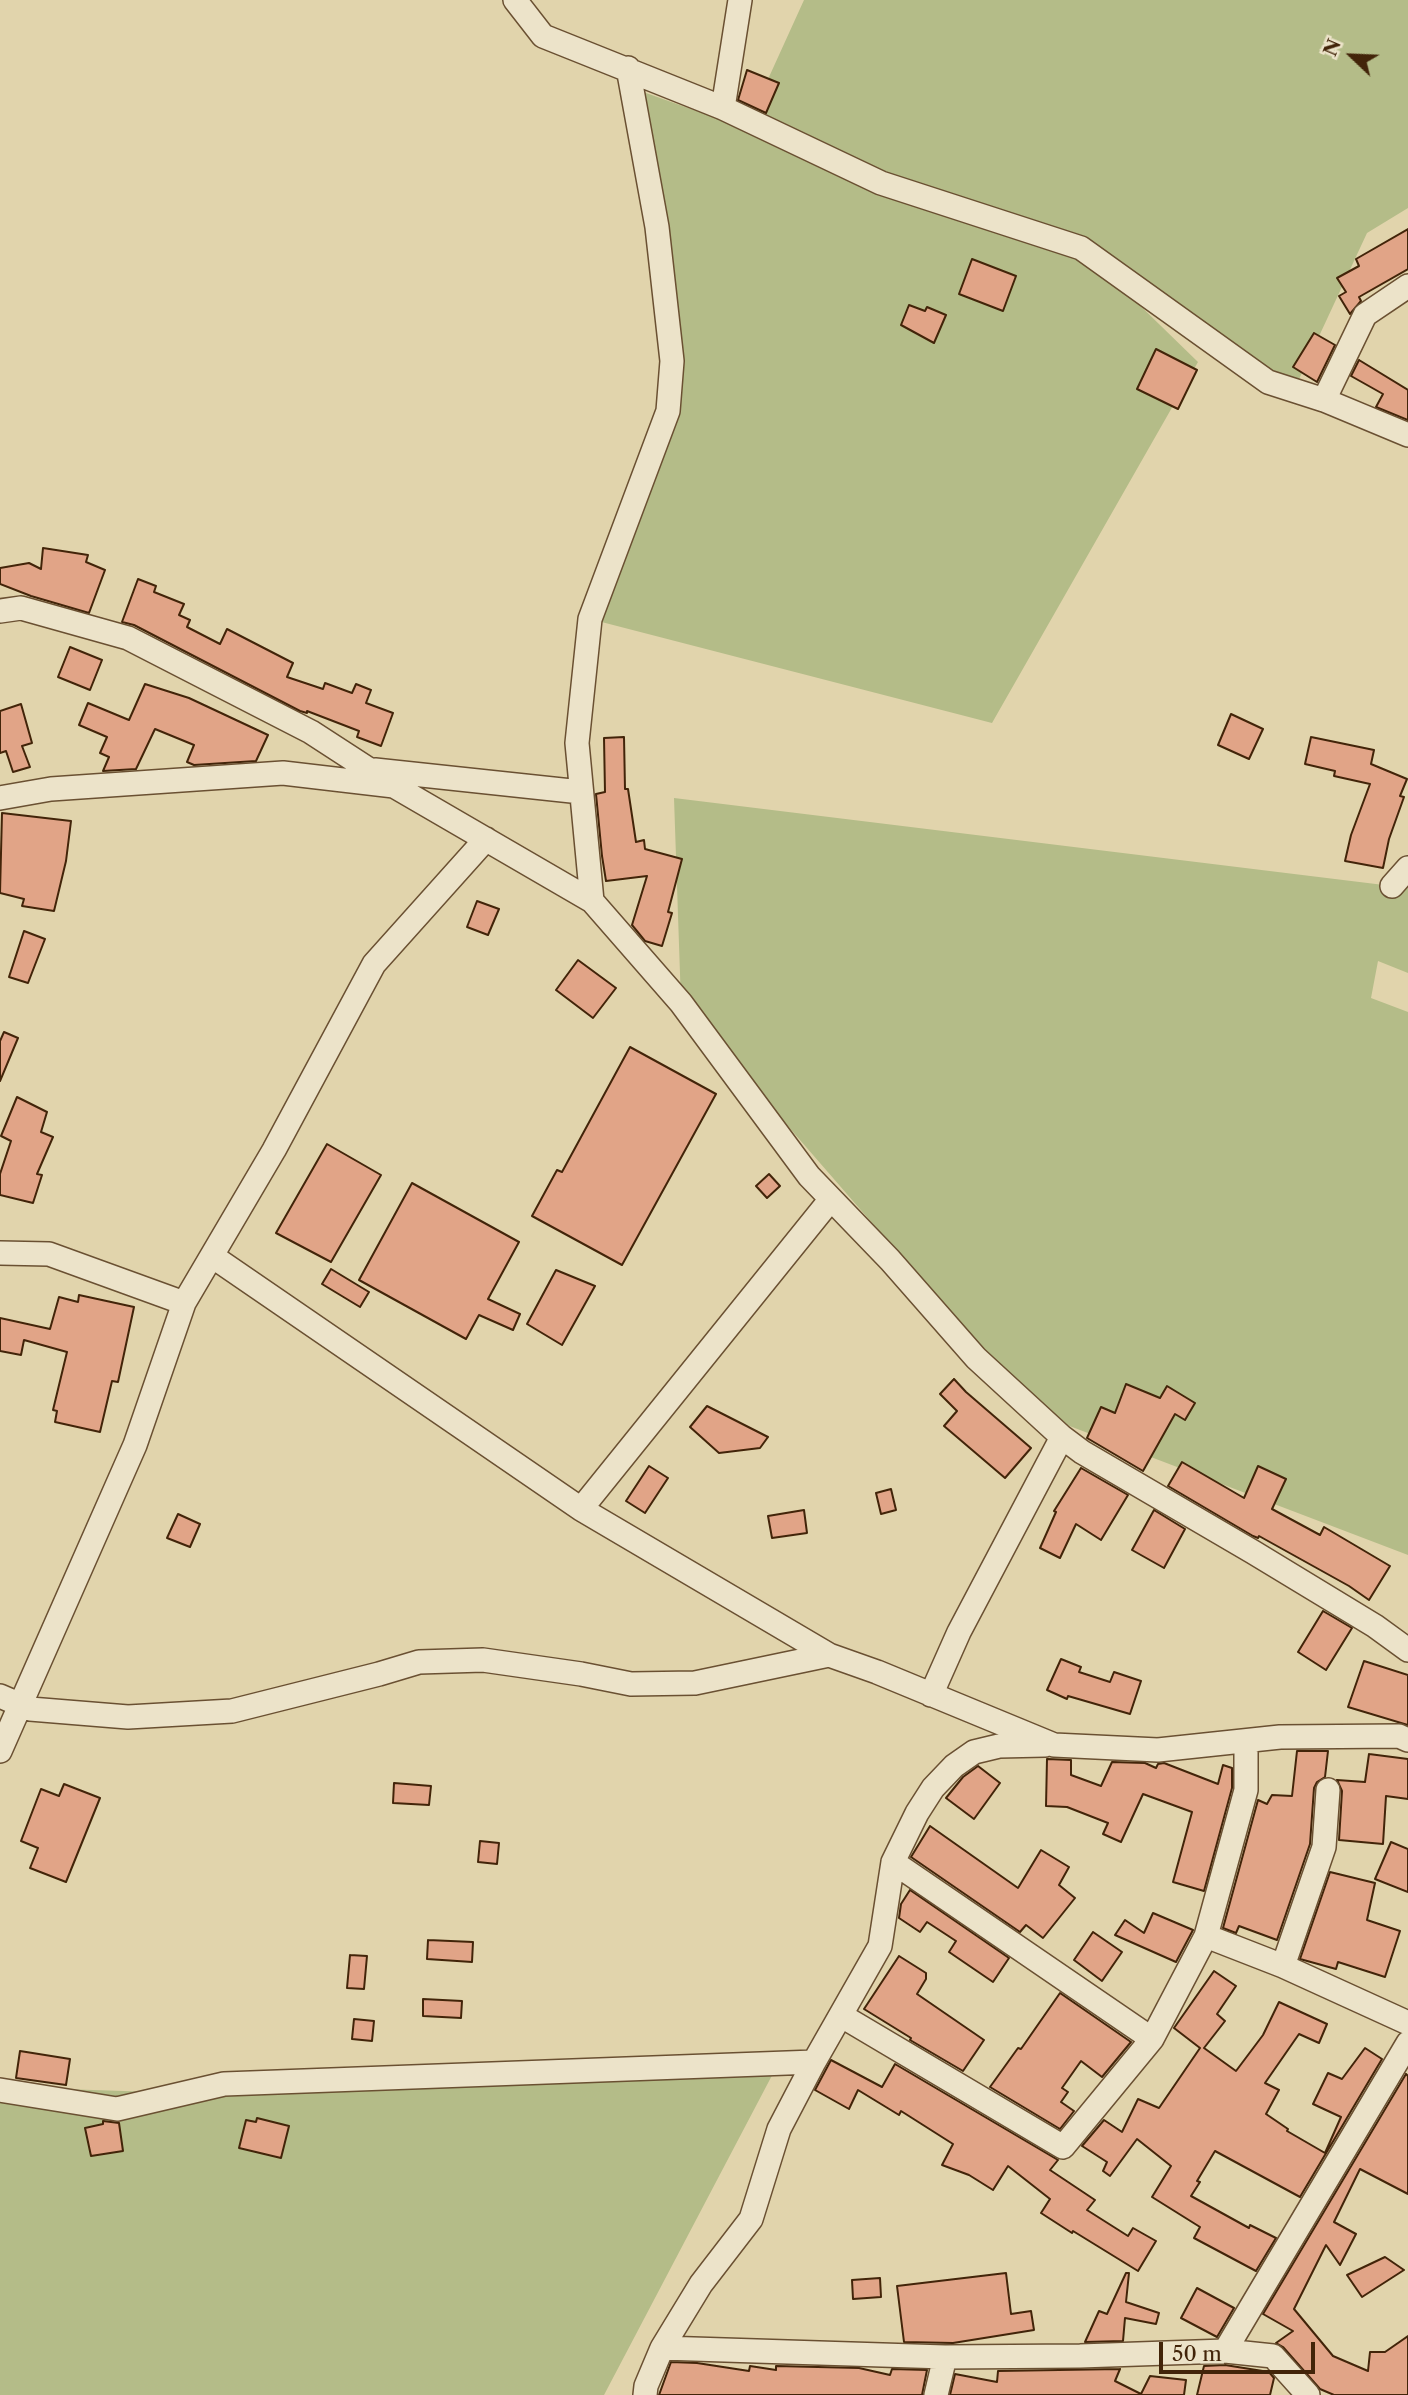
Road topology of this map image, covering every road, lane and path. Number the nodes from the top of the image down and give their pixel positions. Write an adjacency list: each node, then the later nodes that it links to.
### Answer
1 (515, 0): 3 (street)
2 (740, 0): 4 (street)
3 (628, 68): 4 (street); 11 (street)
4 (723, 108): 6 (street)
5 (1408, 286): 6 (street)
6 (1324, 400): 7 (street)
7 (1408, 435)
8 (0, 611): 9 (street)
9 (369, 770): 10 (street); 11 (street)
10 (394, 786): 12 (street); 13 (street)
11 (581, 792): 16 (street)
12 (0, 798)
13 (485, 839): 16 (street); 19 (street)
14 (1408, 868): 15 (street)
15 (1392, 886)
16 (592, 901): 17 (street)
17 (831, 1199): 21 (street); 22 (street)
18 (0, 1252): 20 (street)
19 (212, 1256): 20 (street); 22 (street)
20 (184, 1303): 26 (street)
21 (1062, 1437): 23 (street); 25 (street)
22 (581, 1510): 24 (street)
23 (1408, 1650)
24 (829, 1655): 25 (street); 26 (street)
25 (932, 1695): 29 (street)
26 (10, 1700): 30 (street)
27 (1408, 1740): 28 (street)
28 (1246, 1741): 29 (street); 33 (street)
29 (1054, 1745): 32 (street)
30 (0, 1752)
31 (1328, 1790): 34 (street)
32 (893, 1862): 35 (street); 37 (street)
33 (1206, 1936): 34 (street); 37 (street)
34 (1283, 1966): 36 (street)
35 (842, 2015): 37 (street); 39 (street)
36 (1408, 2023)
37 (1152, 2039)
38 (1408, 2043): 42 (street)
39 (814, 2062): 40 (street); 41 (street)
40 (0, 2090)
41 (662, 2348): 43 (street); 44 (street)
42 (1225, 2351): 43 (street); 46 (street)
43 (945, 2357): 45 (street)
44 (645, 2395)
45 (936, 2395)
46 (1308, 2395)

